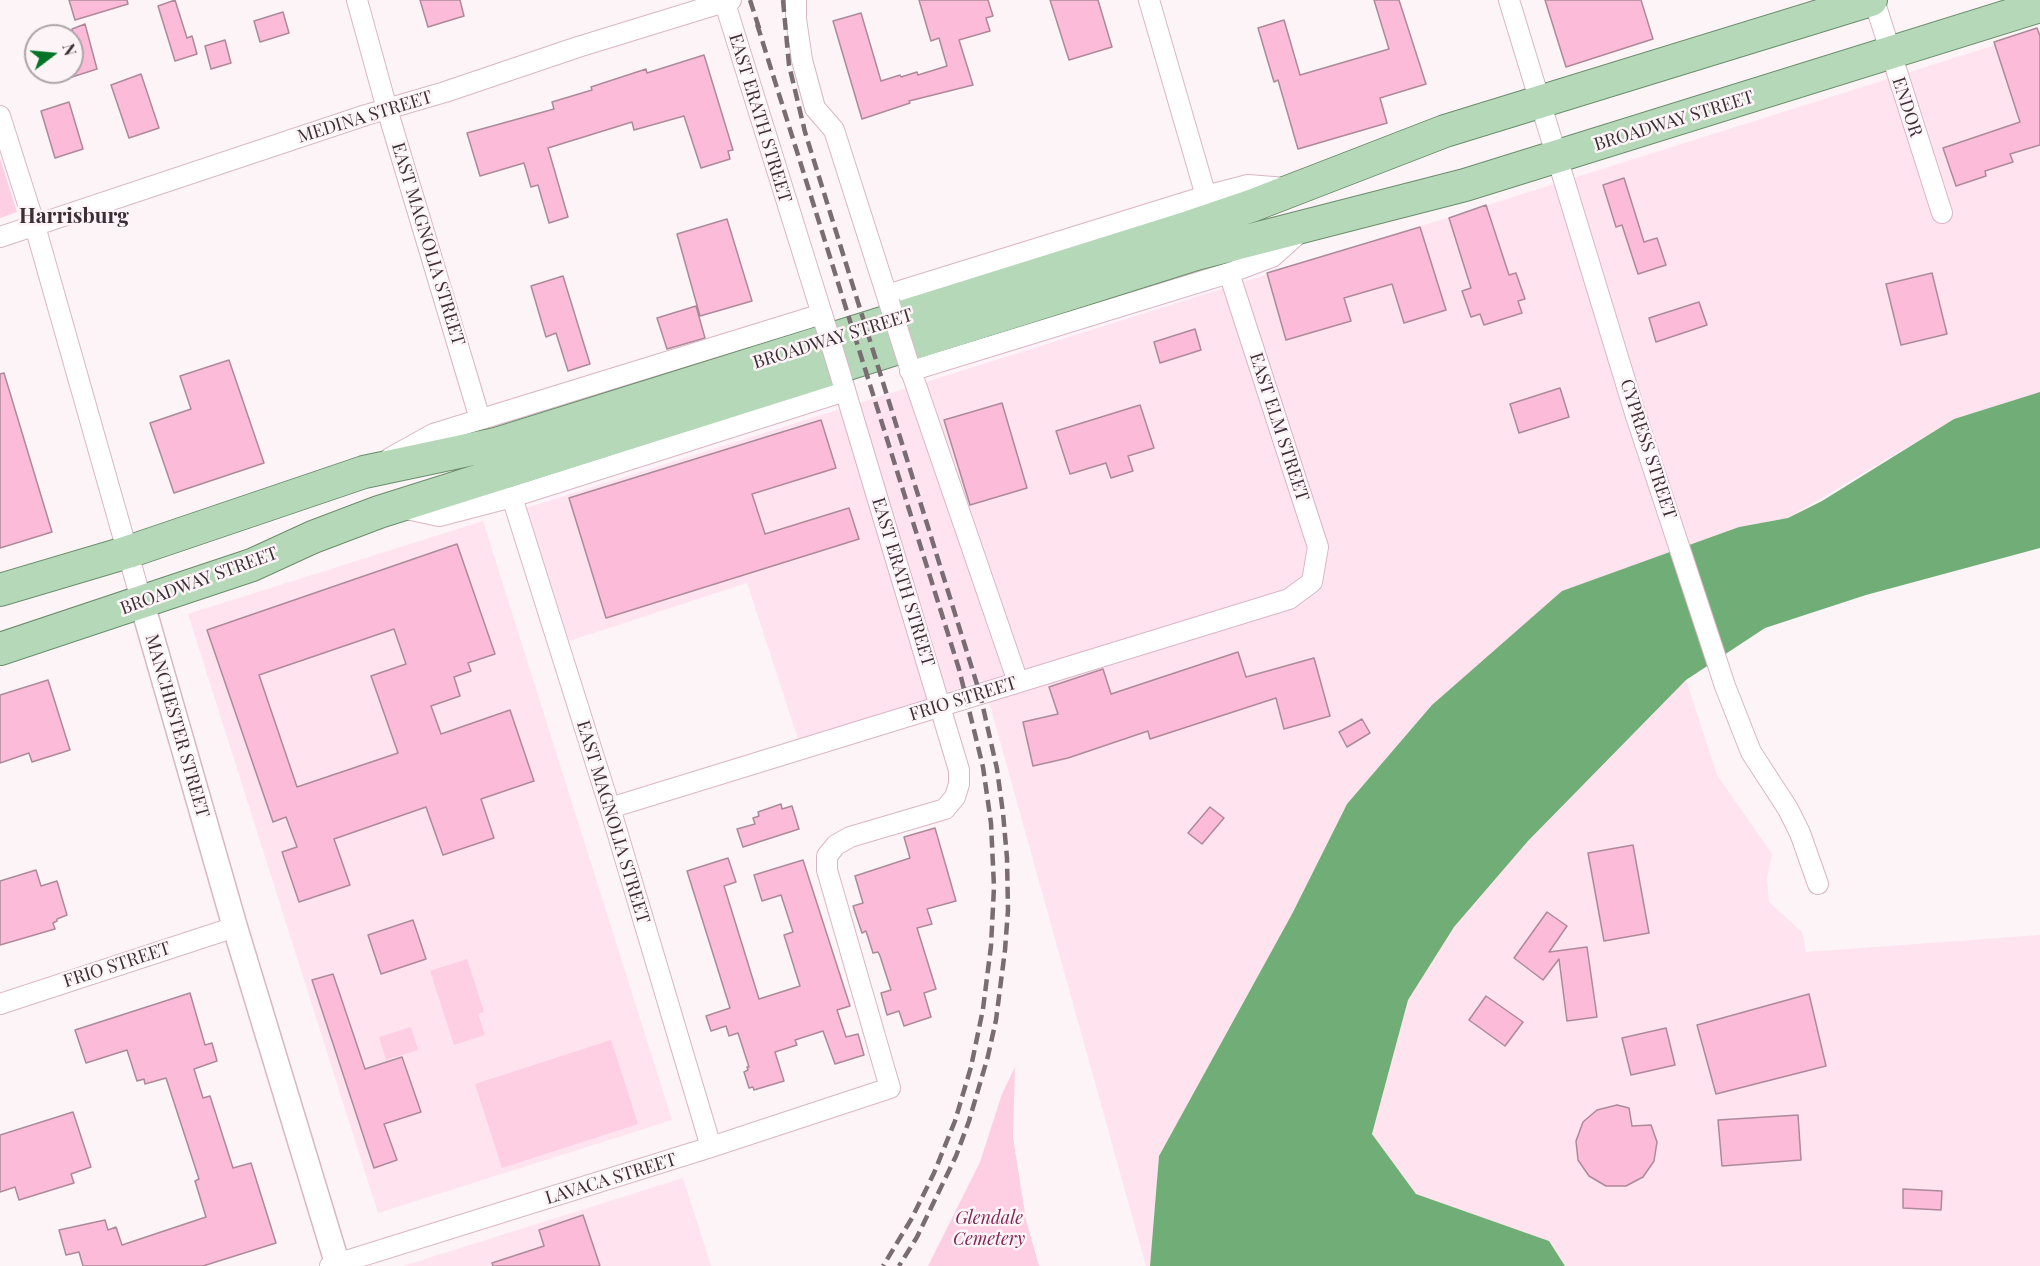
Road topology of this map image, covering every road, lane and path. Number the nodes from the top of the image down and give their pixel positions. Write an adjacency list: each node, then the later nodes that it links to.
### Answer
1 (357, 0): 10 (street, EAST MAGNOLIA STREET)
2 (796, 0): 20 (street)
3 (1149, 0): 14 (street)
4 (1509, 0): 9 (street, CYPRESS STREET)
5 (1873, 0): 8 (street, ENDOR); 9 (main road, BROADWAY STREET)
6 (727, 1): 10 (street, MEDINA STREET); 21 (street, EAST ERATH STREET)
7 (2040, 6): 8 (main road, BROADWAY STREET)
8 (1890, 53): 12 (main road, BROADWAY STREET); 15 (street, ENDOR)
9 (1540, 102): 12 (street, CYPRESS STREET); 13 (main road, BROADWAY STREET)
10 (387, 109): 17 (street, MEDINA STREET); 24 (street, EAST MAGNOLIA STREET)
11 (0, 116): 17 (street, MANCHESTER STREET)
12 (1557, 157): 16 (main road, BROADWAY STREET); 36 (street, CYPRESS STREET)
13 (1298, 189): 14 (street, BROADWAY STREET); 25 (main road, BROADWAY STREET)
14 (1206, 196): 20 (street, BROADWAY STREET)
15 (1942, 213)
16 (1306, 225): 19 (street); 27 (main road, BROADWAY STREET)
17 (35, 226): 18 (street, MEDINA STREET); 28 (street, MANCHESTER STREET)
18 (0, 237)
19 (1229, 273): 22 (street); 29 (street, EAST ELM STREET)
20 (888, 298): 22 (street, bridge)
21 (823, 319): 23 (street, EAST ERATH STREET, bridge); 24 (street, BROADWAY STREET)
22 (909, 367): 33 (street)
23 (844, 386): 26 (street); 34 (street, EAST ERATH STREET)
24 (480, 419): 25 (street, BROADWAY STREET)
25 (364, 472): 28 (main road, BROADWAY STREET)
26 (512, 497): 27 (street); 35 (street, EAST MAGNOLIA STREET)
27 (396, 507): 31 (main road, BROADWAY STREET)
28 (128, 552): 30 (main road, BROADWAY STREET); 31 (street, MANCHESTER STREET)
29 (1312, 582): 33 (street, FRIO STREET)
30 (0, 590)
31 (142, 603): 32 (main road, BROADWAY STREET); 37 (street, MANCHESTER STREET)
32 (0, 649)
33 (1018, 682): 34 (street, FRIO STREET)
34 (941, 706): 35 (street, FRIO STREET); 39 (street, EAST ERATH STREET)
35 (610, 808): 40 (street, EAST MAGNOLIA STREET)
36 (1818, 884)
37 (235, 927): 38 (street, FRIO STREET); 41 (street, MANCHESTER STREET)
38 (0, 1004)
39 (890, 1088): 40 (street, LAVACA STREET)
40 (711, 1148): 41 (street, LAVACA STREET)
41 (335, 1265)

